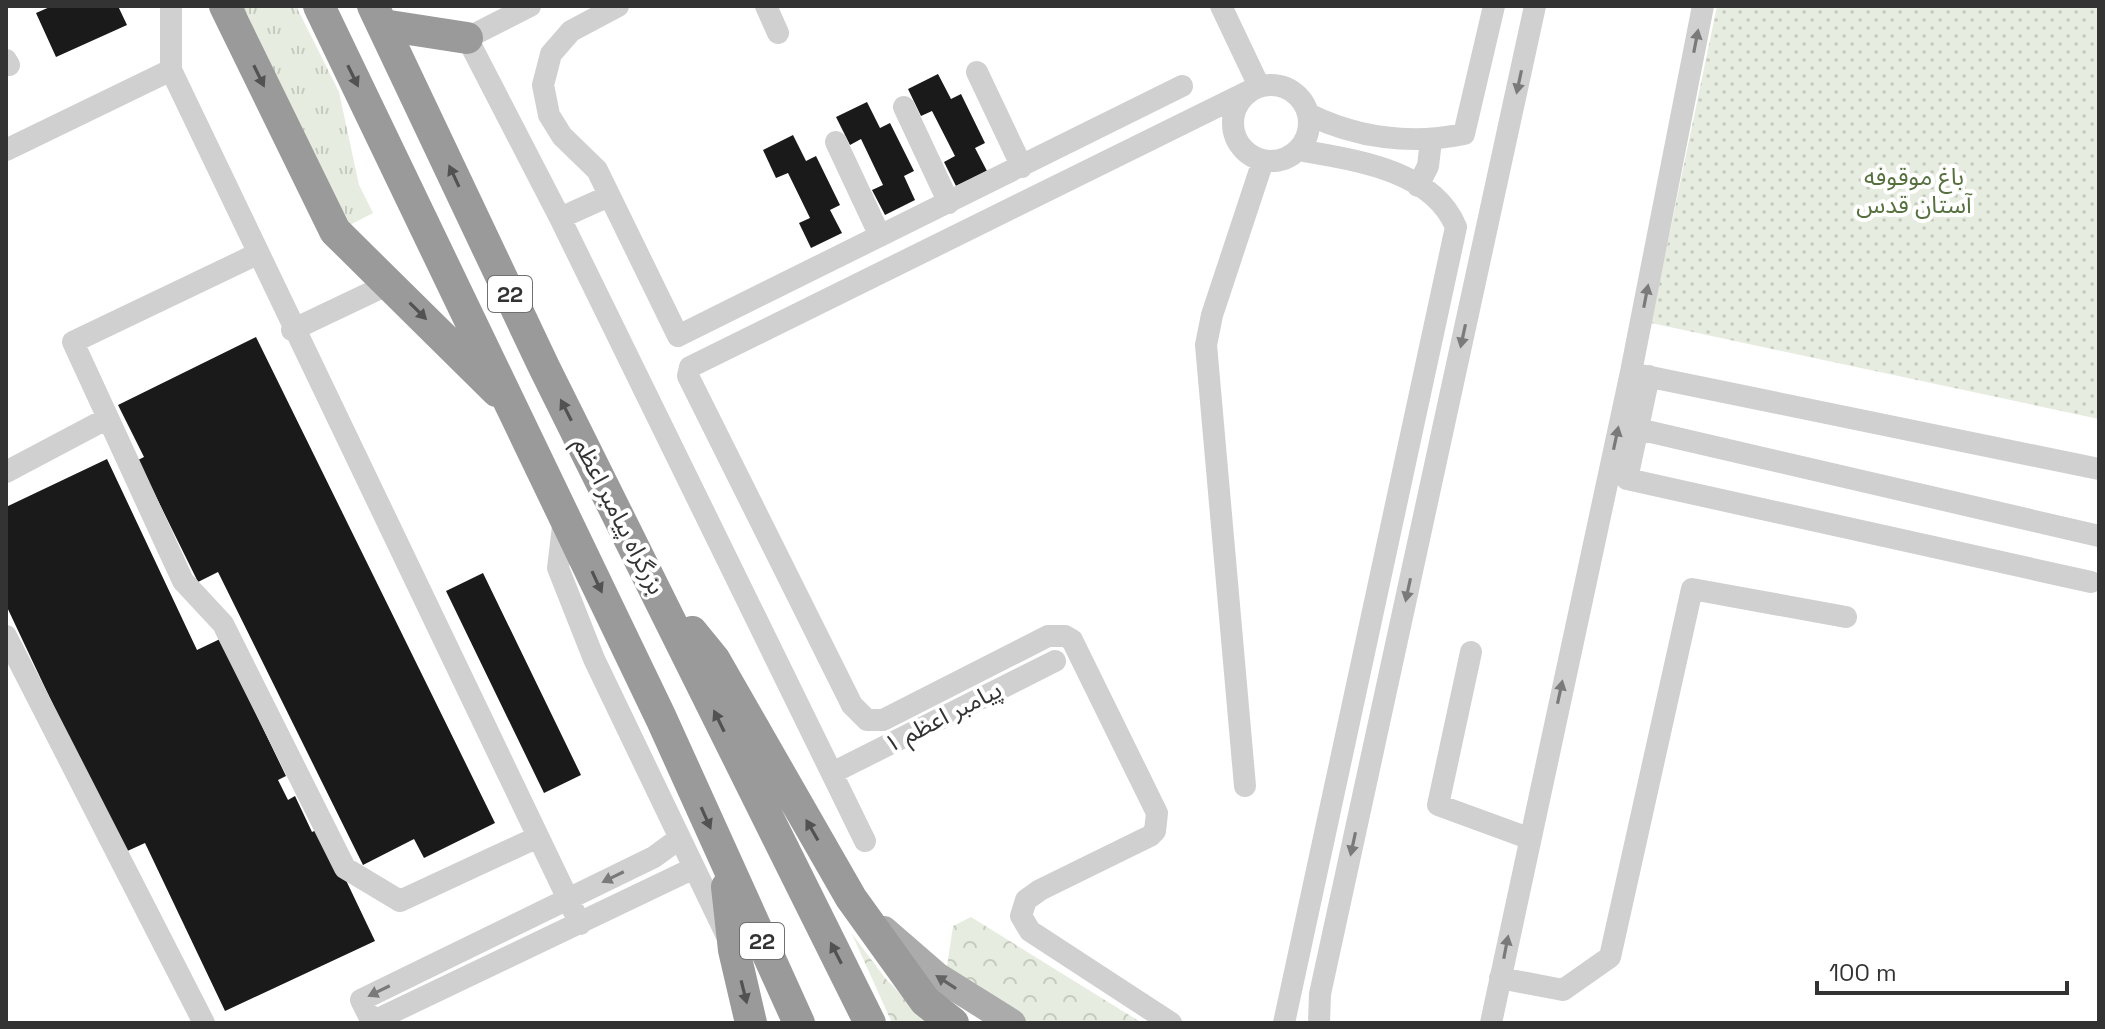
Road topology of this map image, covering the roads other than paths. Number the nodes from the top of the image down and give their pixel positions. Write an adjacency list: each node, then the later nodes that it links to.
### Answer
1 (171, 6): 14 (street)
2 (225, 6): 32 (highway, one-way to 32)
3 (319, 6): 35 (highway, بزرگراه پیامبر اعظم / 22, one-way to 35)
4 (530, 6): 13 (street)
5 (618, 6): 27 (street)
6 (766, 6): 12 (street)
7 (1221, 6): 17 (street)
8 (1494, 6): 20 (street)
9 (1535, 6): 67 (street, one-way to 67)
10 (1703, 6): 34 (street, one-way to 10)
11 (383, 26): 13 (highway); 42 (highway, بزرگراه پیامبر اعظم / 22, one-way to 11)
12 (778, 33)
13 (470, 44): 29 (street)
14 (171, 70): 22 (street); 31 (street)
15 (977, 72): 25 (street)
16 (1182, 86): 25 (street)
17 (1253, 89): 19 (street); 24 (street); 65 (street)
18 (904, 107): 28 (street)
19 (1308, 114): 20 (street); 23 (street)
20 (1431, 141): 26 (street)
21 (836, 142): 30 (street)
22 (6, 150)
23 (1298, 150): 24 (street); 26 (street)
24 (1263, 161): 49 (street)
25 (1022, 167): 28 (street)
26 (1418, 186): 66 (street)
27 (609, 196): 29 (street); 30 (street)
28 (949, 203): 30 (street)
29 (560, 218): 48 (street)
30 (880, 236)
31 (257, 254): 33 (street); 36 (street)
32 (391, 283): 33 (street); 35 (highway, one-way to 35)
33 (292, 330): 50 (street)
34 (1640, 374): 37 (street); 38 (street); 52 (street, one-way to 34)
35 (516, 410): 40 (highway, بزرگراه پیامبر اعظم / 22)
36 (108, 418): 39 (street); 50 (street)
37 (1638, 429): 41 (street); 43 (street)
38 (2099, 469)
39 (6, 472)
40 (564, 513): 51 (street); 54 (highway, بزرگراه پیامبر اعظم / 22, one-way to 54)
41 (2099, 536)
42 (651, 580): 56 (highway, one-way to 42); 62 (highway, بزرگراه پیامبر اعظم, one-way to 42)
43 (2091, 582)
44 (1846, 617): 58 (street)
45 (6, 636): 59 (street)
46 (1471, 652): 52 (street)
47 (1055, 661): 48 (street, پیامبر اعظم ۱)
48 (832, 773): 53 (street)
49 (1245, 786)
50 (538, 837): 55 (street)
51 (680, 838): 54 (street); 55 (street, one-way to 55)
52 (1528, 838): 58 (street, one-way to 52)
53 (865, 841)
54 (709, 864): 57 (street); 60 (highway, one-way to 60); 61 (highway, بزرگراه پیامبر اعظم / 22)
55 (567, 897): 57 (street); 57 (street, one-way to 57)
56 (851, 898): 63 (highway); 64 (main road, one-way to 56)
57 (580, 924)
58 (1500, 978): 68 (street)
59 (204, 1023)
60 (751, 1023)
61 (799, 1023)
62 (870, 1023)
63 (953, 1023)
64 (1012, 1023)
65 (1171, 1023)
66 (1284, 1023)
67 (1319, 1023)
68 (1491, 1023)

